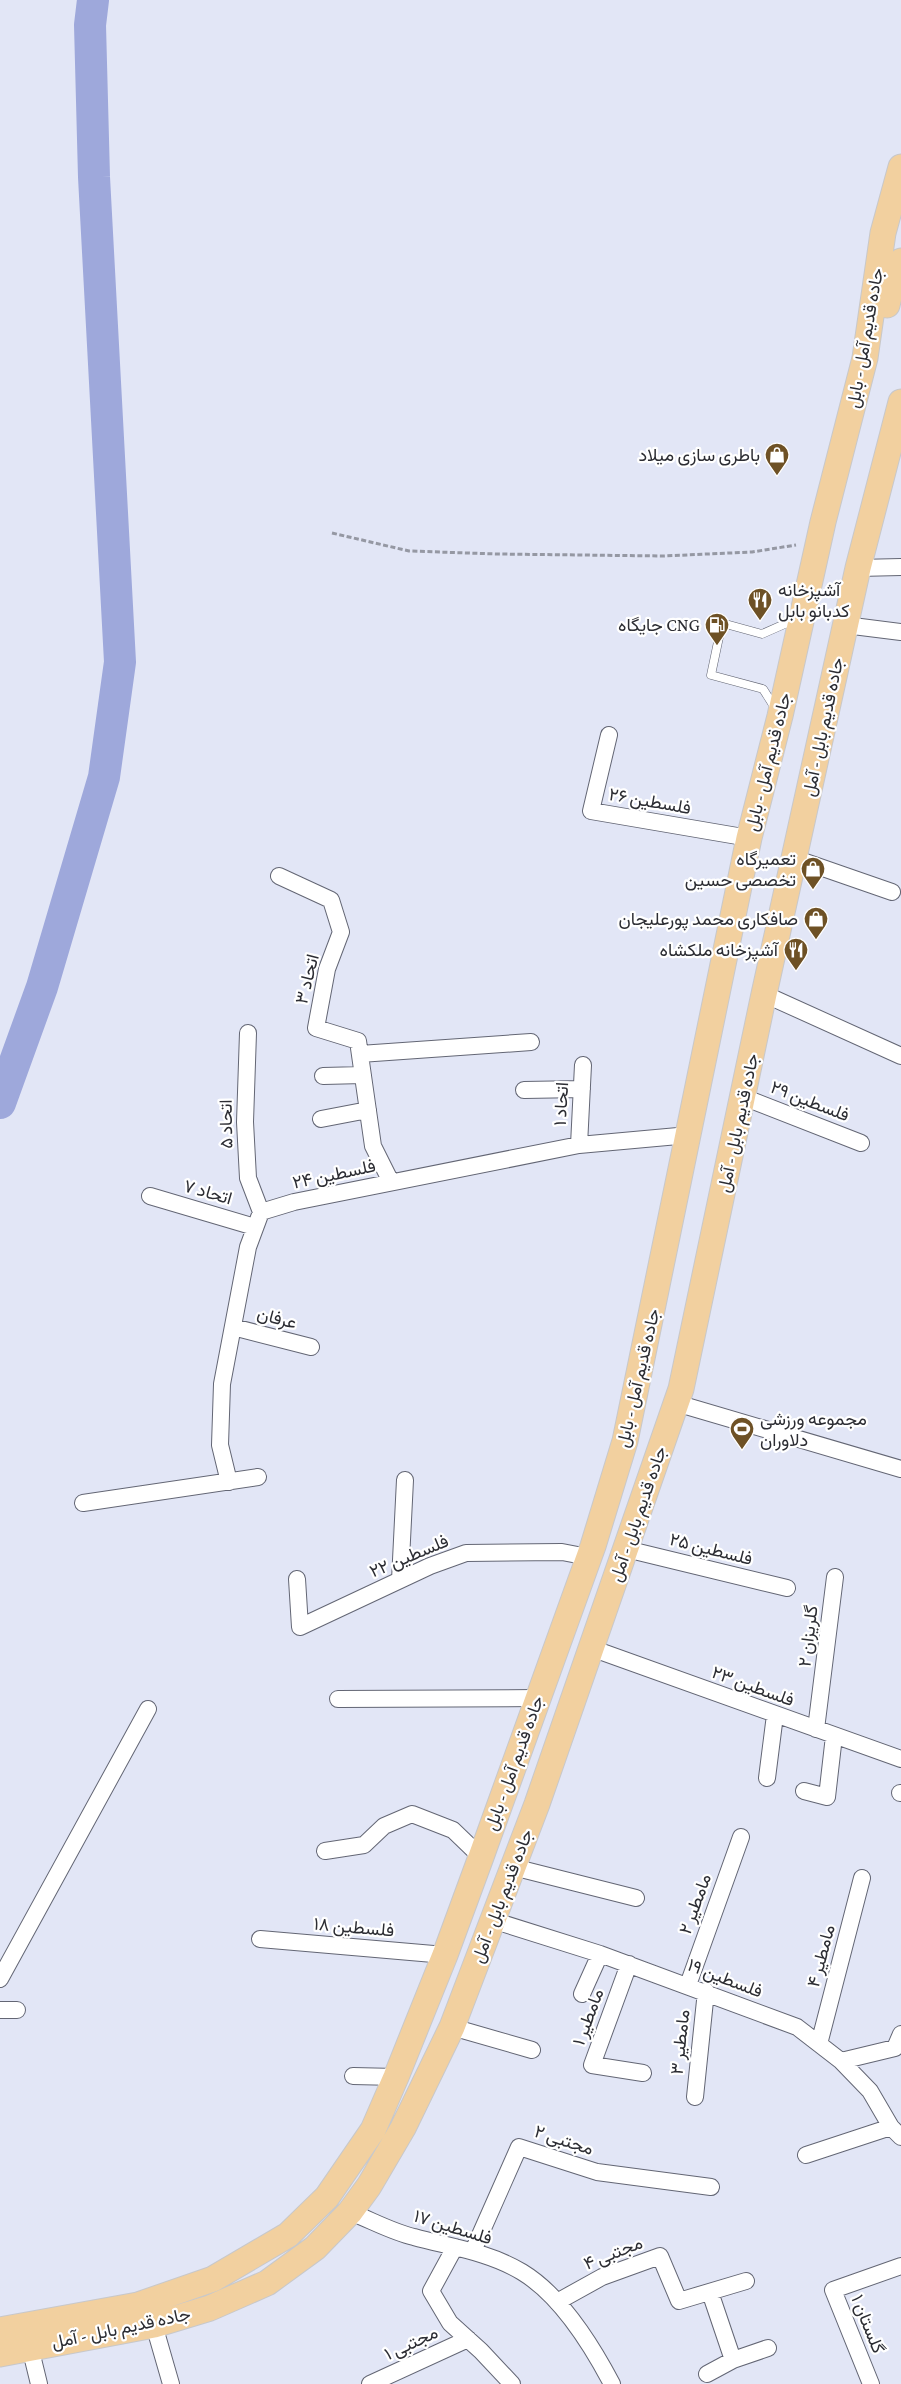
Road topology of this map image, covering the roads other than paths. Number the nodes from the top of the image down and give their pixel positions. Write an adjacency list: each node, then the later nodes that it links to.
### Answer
1 (901, 166): 3 (main road, جاده قدیم آمل - بابل)
2 (901, 260): 3 (main road)
3 (865, 358): 7 (main road, جاده قدیم آمل - بابل)
4 (901, 402): 6 (main road, جاده قدیم بابل - آمل)
5 (901, 566): 6 (street)
6 (858, 568): 8 (main road, جاده قدیم بابل - آمل)
7 (802, 616): 10 (main road, جاده قدیم آمل - بابل); 10 (lane)
8 (845, 625): 9 (street); 13 (main road, جاده قدیم بابل - آمل)
9 (901, 632)
10 (780, 716): 12 (main road, جاده قدیم آمل - بابل)
11 (609, 735): 12 (street, فلسطين ٢۶)
12 (748, 838): 29 (main road, جاده قدیم آمل - بابل)
13 (794, 858): 15 (street); 16 (main road, جاده قدیم بابل - آمل)
14 (279, 876): 19 (street, اتحاد ۳)
15 (892, 892)
16 (764, 994): 20 (street); 26 (main road, جاده قدیم بابل - آمل)
17 (248, 1033): 34 (street, اتحاد ۵)
18 (531, 1042): 19 (street)
19 (360, 1054): 22 (street, اتحاد ۳)
20 (901, 1056)
21 (582, 1064): 24 (street, اتحاد ۱)
22 (363, 1075): 23 (street); 27 (street, اتحاد ۳)
23 (323, 1076)
24 (582, 1089): 25 (street); 31 (street, اتحاد ۱)
25 (524, 1090)
26 (743, 1097): 30 (street, فلسطین ۲۹); 37 (main road, جاده قدیم بابل - آمل)
27 (368, 1110): 28 (street); 32 (street, اتحاد ۳)
28 (321, 1119)
29 (689, 1136): 31 (street, فلسطین ۲۴); 44 (main road, جاده قدیم آمل - بابل)
30 (861, 1143)
31 (579, 1145): 32 (street, فلسطین ۲۴)
32 (391, 1182): 34 (street, فلسطین ۲۴)
33 (150, 1196): 34 (street, اتحاد ۷)
34 (258, 1220): 35 (street)
35 (233, 1327): 36 (street, عرفان); 41 (street)
36 (311, 1348)
37 (676, 1403): 38 (street); 43 (main road, جاده قدیم بابل - آمل)
38 (901, 1469)
39 (258, 1478): 41 (street)
40 (405, 1480): 47 (street)
41 (229, 1482): 42 (street)
42 (83, 1503)
43 (626, 1549): 48 (street, فلسطین ۲۵); 49 (main road, جاده قدیم بابل - آمل)
44 (588, 1557): 47 (street, فلسطین ۲۲); 50 (main road, جاده قدیم آمل - بابل)
45 (835, 1577): 54 (street, گلریزان ۲)
46 (297, 1579): 47 (street, فلسطین ۲۲)
47 (400, 1580)
48 (786, 1588)
49 (591, 1648): 53 (street, فلسطین ۲۳); 62 (main road, جاده قدیم بابل - آمل)
50 (538, 1698): 51 (street); 61 (main road, جاده قدیم آمل - بابل)
51 (338, 1699)
52 (148, 1709): 70 (street)
53 (775, 1715): 54 (street, فلسطین ۲۳); 57 (street)
54 (816, 1729): 55 (street, فلسطین ۲۳)
55 (834, 1736): 56 (street, فلسطین ۲۳); 58 (street)
56 (901, 1759)
57 (767, 1778)
58 (804, 1791)
59 (741, 1837): 71 (street, مامطیر ۲)
60 (325, 1851): 61 (street)
61 (481, 1857): 68 (main road, جاده قدیم آمل - بابل)
62 (513, 1867): 64 (street); 65 (main road, جاده قدیم بابل - آمل)
63 (862, 1878): 78 (street, مامطیر ۴)
64 (636, 1898)
65 (492, 1920): 67 (street, فلسطین ۱۹); 76 (main road, جاده قدیم بابل - آمل)
66 (260, 1939): 68 (street, فلسطین ۱۸)
67 (600, 1954): 69 (street, فلسطین ۱۹); 73 (street)
68 (444, 1955): 83 (main road, جاده قدیم آمل - بابل)
69 (629, 1964): 71 (street, فلسطین ۱۹); 81 (street, مامطیر ۱)
70 (0, 1979)
71 (688, 1985): 72 (street, فلسطین ۱۹)
72 (706, 1991): 78 (street, فلسطین ۱۹); 84 (street, مامطیر ۳)
73 (582, 1994)
74 (0, 2010): 75 (street)
75 (17, 2010)
76 (452, 2027): 79 (street); 88 (main road, جاده قدیم بابل - آمل)
77 (901, 2034): 80 (street)
78 (819, 2044): 80 (street, فلسطین ۱۹)
79 (532, 2050)
80 (841, 2061): 85 (street, فلسطین ۱۹)
81 (642, 2073)
82 (353, 2076): 83 (street)
83 (396, 2077): 96 (main road, جاده قدیم آمل - بابل)
84 (695, 2097)
85 (896, 2132): 86 (street)
86 (806, 2155)
87 (711, 2187): 90 (street, مجتبی ۲)
88 (350, 2212): 89 (street, فلسطین ۱۷); 95 (main road, جاده قدیم بابل - آمل)
89 (455, 2247): 90 (street, فلسطین ۱۷); 97 (street)
90 (473, 2251): 94 (street, فلسطین ۱۷)
91 (901, 2266): 108 (street, گلستان ۱)
92 (746, 2281): 93 (street, مجتبی ۴)
93 (710, 2292): 94 (street, مجتبی ۴); 101 (street)
94 (557, 2302): 107 (street, فلسطین ۱۷)
95 (154, 2325): 98 (main road, جاده قدیم بابل - آمل); 104 (street)
96 (0, 2330)
97 (468, 2339): 105 (street, مجتبی ۱); 106 (street)
98 (30, 2347): 100 (main road, جاده قدیم بابل - آمل); 103 (street)
99 (768, 2348): 101 (street)
100 (0, 2354)
101 (734, 2360): 102 (street)
102 (707, 2374)
103 (39, 2384)
104 (171, 2384)
105 (370, 2384)
106 (512, 2384)
107 (612, 2384)
108 (871, 2384)

